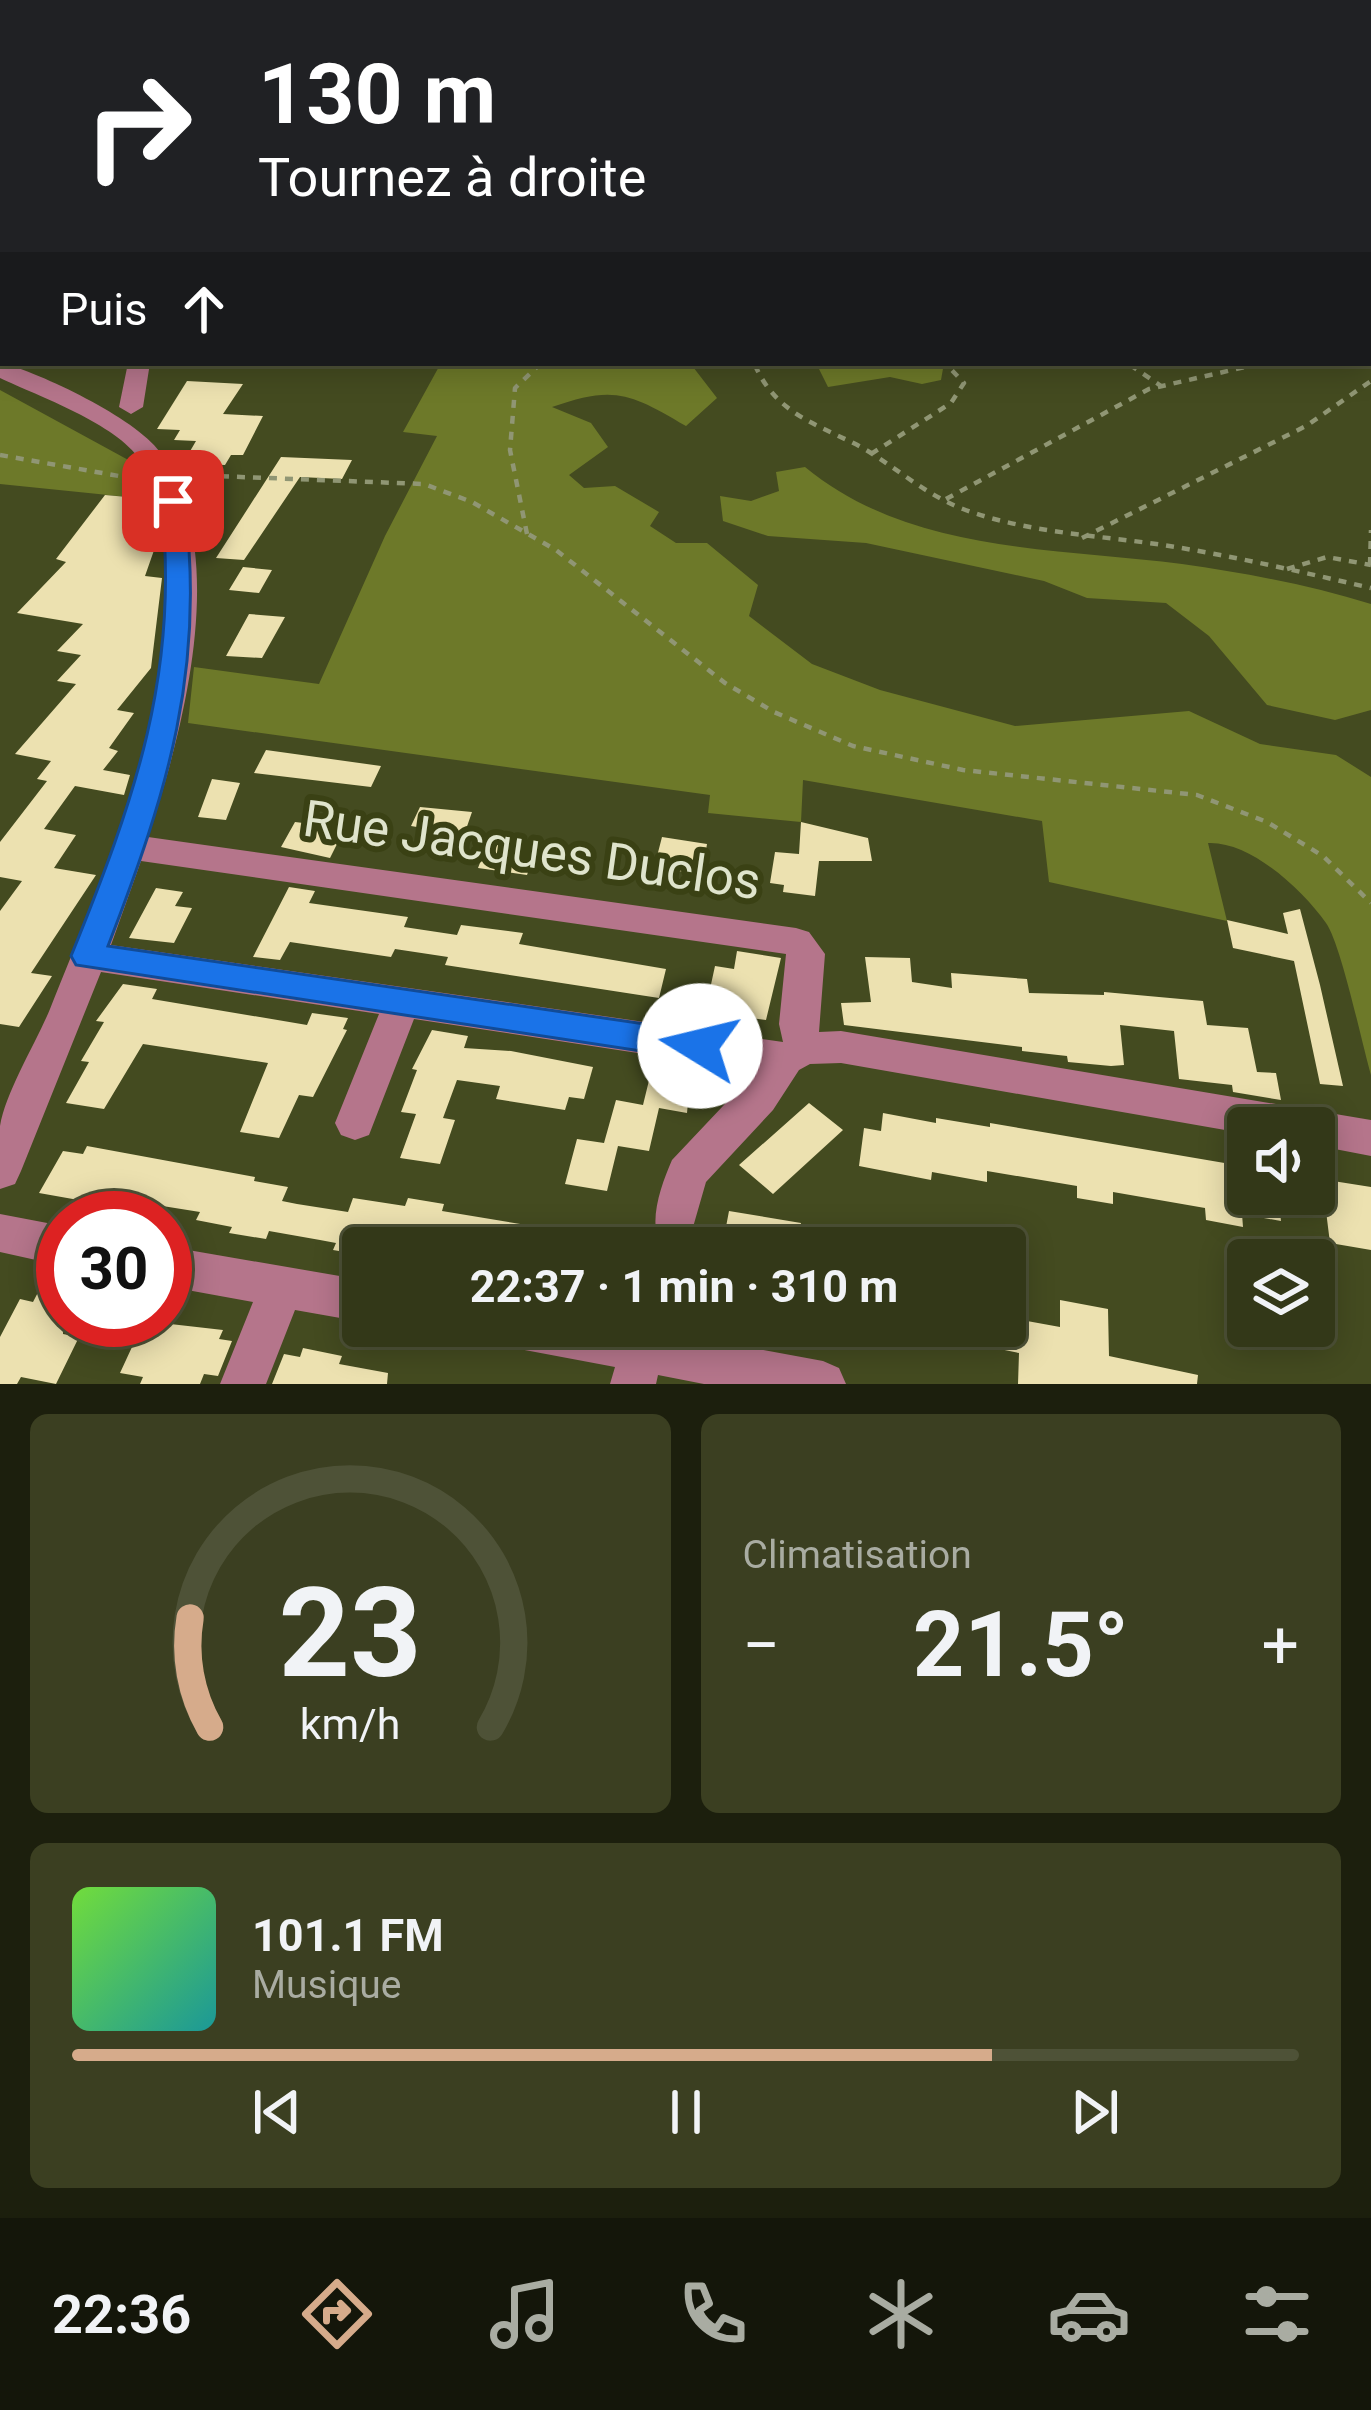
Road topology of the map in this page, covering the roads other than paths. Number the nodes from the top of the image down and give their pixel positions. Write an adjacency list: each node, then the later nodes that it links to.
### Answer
1 (139, 366): 3 (street)
2 (4, 375): 4 (street)
3 (131, 407)
4 (131, 847): 5 (street); 7 (street, Rue Jacques Duclos)
5 (88, 956): 6 (street); 12 (street)
6 (403, 1000): 7 (street); 9 (street)
7 (794, 1054): 8 (street); 13 (street)
8 (1227, 1113)
9 (356, 1123)
10 (1335, 1132): 11 (street)
11 (1371, 1138)
12 (0, 1171)
13 (674, 1227)
14 (0, 1233): 15 (street)
15 (36, 1240)
16 (192, 1271): 17 (street)
17 (280, 1288): 18 (street); 20 (street)
18 (342, 1298)
19 (642, 1352): 21 (street)
20 (243, 1384)
21 (823, 1384)

